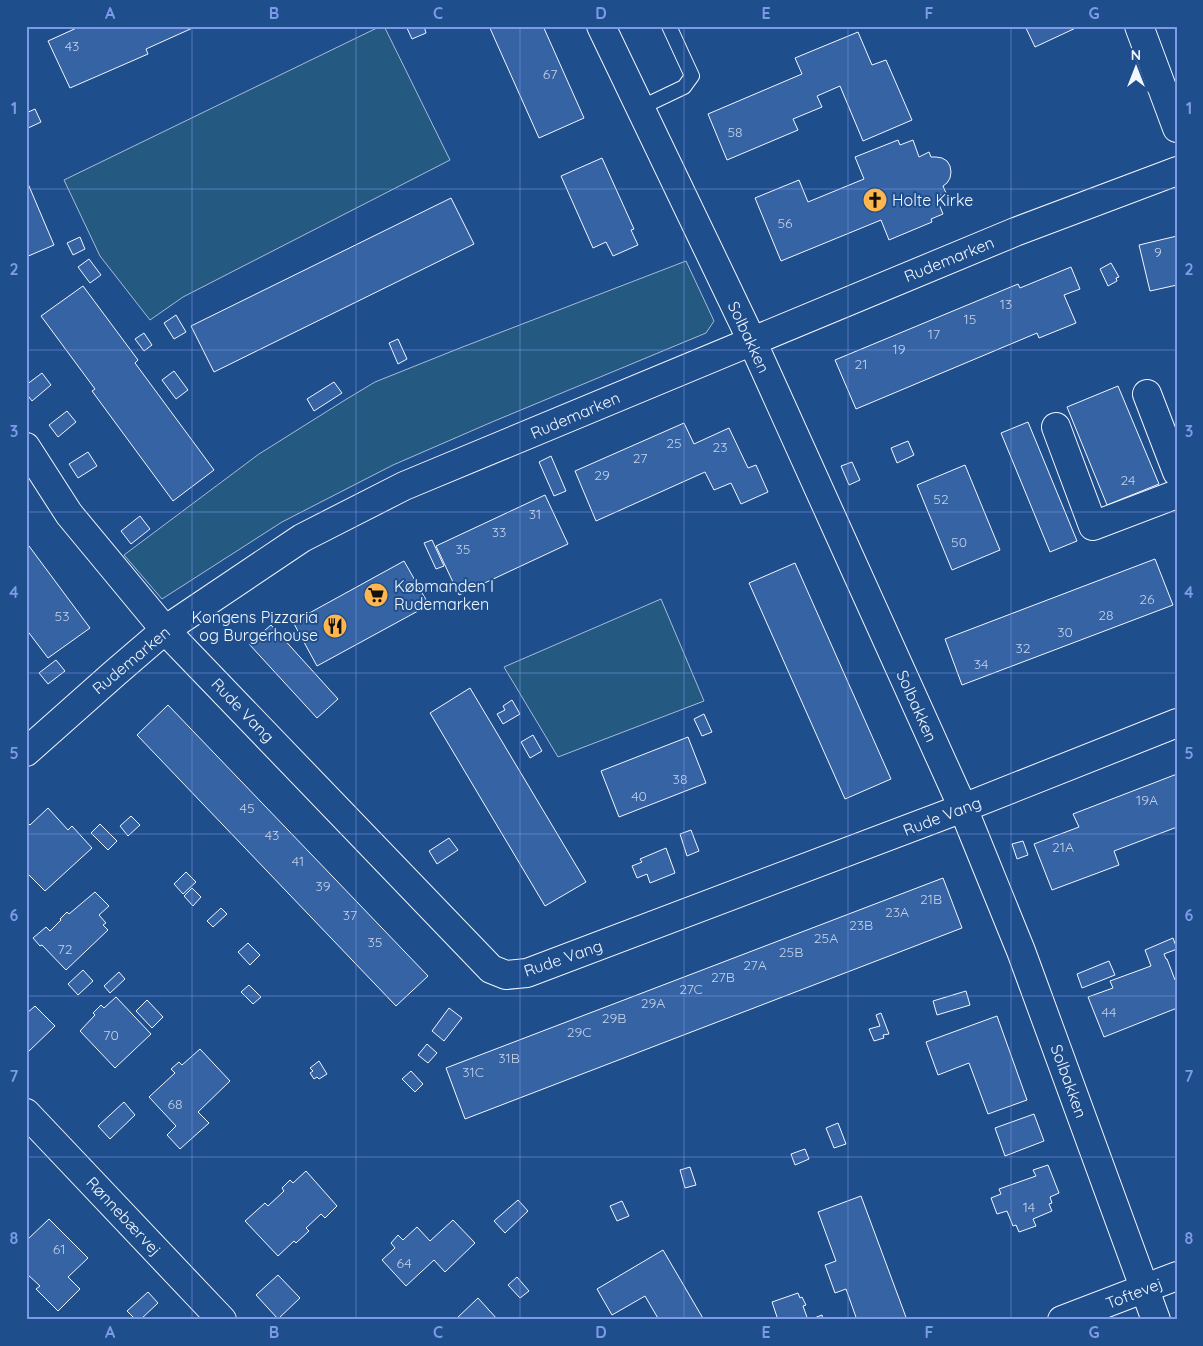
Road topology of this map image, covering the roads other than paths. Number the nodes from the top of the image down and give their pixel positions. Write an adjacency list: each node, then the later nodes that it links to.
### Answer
1 (601, 26): 4 (street, Solbakken)
2 (669, 26): 4 (lane)
3 (1139, 26): 5 (street)
4 (640, 108): 7 (street, Solbakken)
5 (1177, 128)
6 (1177, 171): 7 (street, Rudemarken)
7 (752, 341): 13 (street, Rudemarken); 16 (street, Solbakken)
8 (1147, 394): 11 (street)
9 (1056, 427): 12 (street)
10 (26, 447): 13 (street, Rude Vang)
11 (1177, 472)
12 (1177, 494)
13 (166, 630): 15 (street, Rudemarken); 16 (street, Rude Vang)
14 (1177, 723): 16 (street, Rude Vang)
15 (26, 752)
16 (964, 808): 19 (street, Solbakken)
17 (26, 1113): 20 (street, Rønnebærvej)
18 (1177, 1276): 19 (street, Toftevej)
19 (1144, 1289): 21 (street, Toftevej); 22 (street, Solbakken)
20 (222, 1320)
21 (1062, 1320)
22 (1156, 1320)

